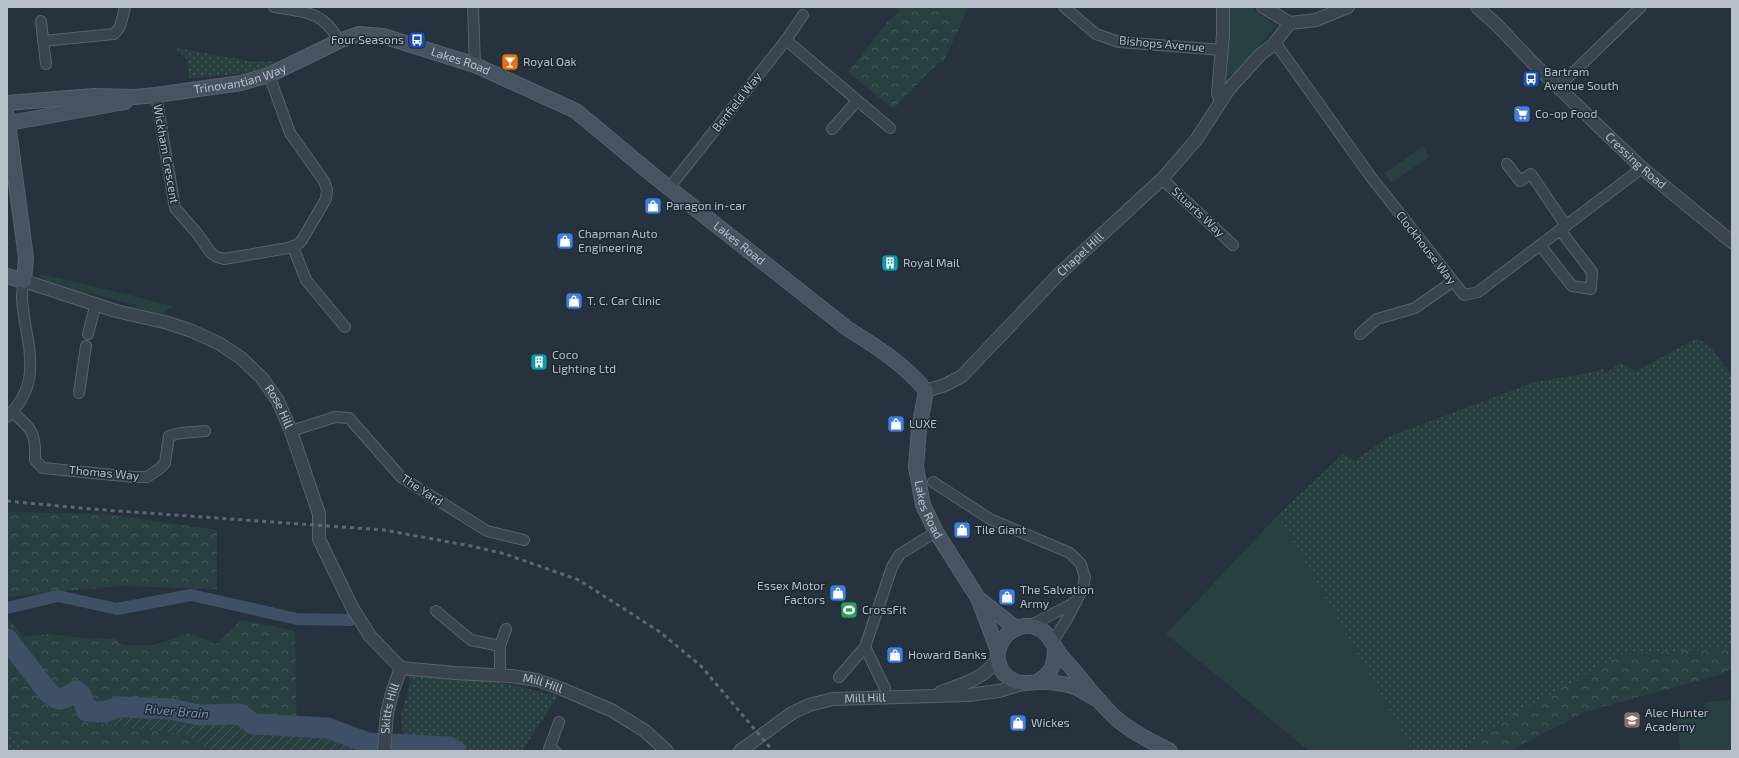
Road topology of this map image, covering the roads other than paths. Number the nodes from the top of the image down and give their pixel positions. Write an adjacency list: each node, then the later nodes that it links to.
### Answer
1 (124, 7): 15 (street)
2 (274, 7): 10 (street)
3 (473, 7): 20 (street)
4 (1064, 7): 18 (street, Bishops Avenue)
5 (1223, 7): 18 (street)
6 (1263, 7): 13 (street)
7 (1348, 7): 13 (street)
8 (1477, 7): 22 (street, Cressing Road)
9 (1641, 7): 22 (street)
10 (308, 10): 16 (street)
11 (803, 15): 14 (street, Benfield Way)
12 (41, 20): 15 (street)
13 (1290, 23): 17 (street, Chapel Hill)
14 (786, 40): 25 (street); 34 (street, Benfield Way)
15 (44, 41): 19 (street)
16 (340, 41): 20 (main road, Lakes Road); 21 (main road, Trinovantian Way)
17 (1273, 45): 26 (street, Chapel Hill); 42 (street, Clockhouse Way)
18 (1222, 50): 26 (street)
19 (46, 64)
20 (475, 65): 34 (main road, Lakes Road)
21 (269, 75): 23 (main road, Trinovantian Way); 39 (street)
22 (1558, 87): 32 (street, Cressing Road)
23 (156, 95): 24 (main road, Trinovantian Way); 39 (street, Wickham Crescent)
24 (134, 97): 27 (main road, Trinovantian Way); 28 (main road, Trinovantian Way)
25 (857, 101): 29 (street); 30 (street)
26 (1221, 101): 33 (street, Chapel Hill)
27 (7, 103)
28 (8, 119): 41 (main road)
29 (890, 128)
30 (832, 129)
31 (1507, 164): 35 (street)
32 (1642, 168): 35 (street, Clockhouse Way); 36 (street, Cressing Road)
33 (1162, 179): 37 (street, Stuarts Way); 48 (street, Chapel Hill)
34 (670, 188): 48 (main road, Lakes Road)
35 (1563, 228): 38 (street, Clockhouse Way); 38 (street)
36 (1732, 242)
37 (1233, 244)
38 (1540, 245): 42 (street, Clockhouse Way)
39 (293, 247): 44 (street)
40 (7, 276): 41 (main road)
41 (24, 281): 43 (street, Rose Hill); 50 (street)
42 (1452, 282): 46 (street)
43 (96, 304): 45 (street); 52 (street, Rose Hill)
44 (345, 327)
45 (88, 334)
46 (1360, 334)
47 (86, 346): 49 (street)
48 (926, 391): 54 (main road, Lakes Road)
49 (79, 393)
50 (10, 415): 51 (street, Thomas Way)
51 (205, 431)
52 (291, 431): 55 (street, The Yard); 65 (street, Rose Hill)
53 (933, 482): 57 (street)
54 (936, 532): 56 (main road, Lakes Road); 63 (street)
55 (524, 540)
56 (978, 598): 59 (main road, Lakes Road); 64 (main road, Lakes Road)
57 (1076, 602): 59 (street); 61 (street)
58 (436, 611): 62 (street)
59 (1022, 627): 61 (main road); 64 (main road)
60 (506, 629): 62 (street)
61 (1054, 645): 68 (main road); 72 (main road)
62 (500, 646): 66 (street)
63 (865, 647): 67 (street); 70 (street)
64 (998, 655): 69 (main road); 71 (street, Mill Hill)
65 (401, 668): 66 (street, Mill Hill); 74 (street, Skitts Hill)
66 (500, 675): 76 (street, Mill Hill)
67 (838, 677)
68 (1037, 682): 69 (main road); 72 (main road)
69 (1022, 684): 71 (street, Mill Hill)
70 (885, 688)
71 (933, 695): 77 (street, Mill Hill)
72 (1100, 701): 78 (main road)
73 (559, 722): 75 (street)
74 (384, 751)
75 (555, 751)
76 (667, 751)
77 (740, 751)
78 (1170, 751)

